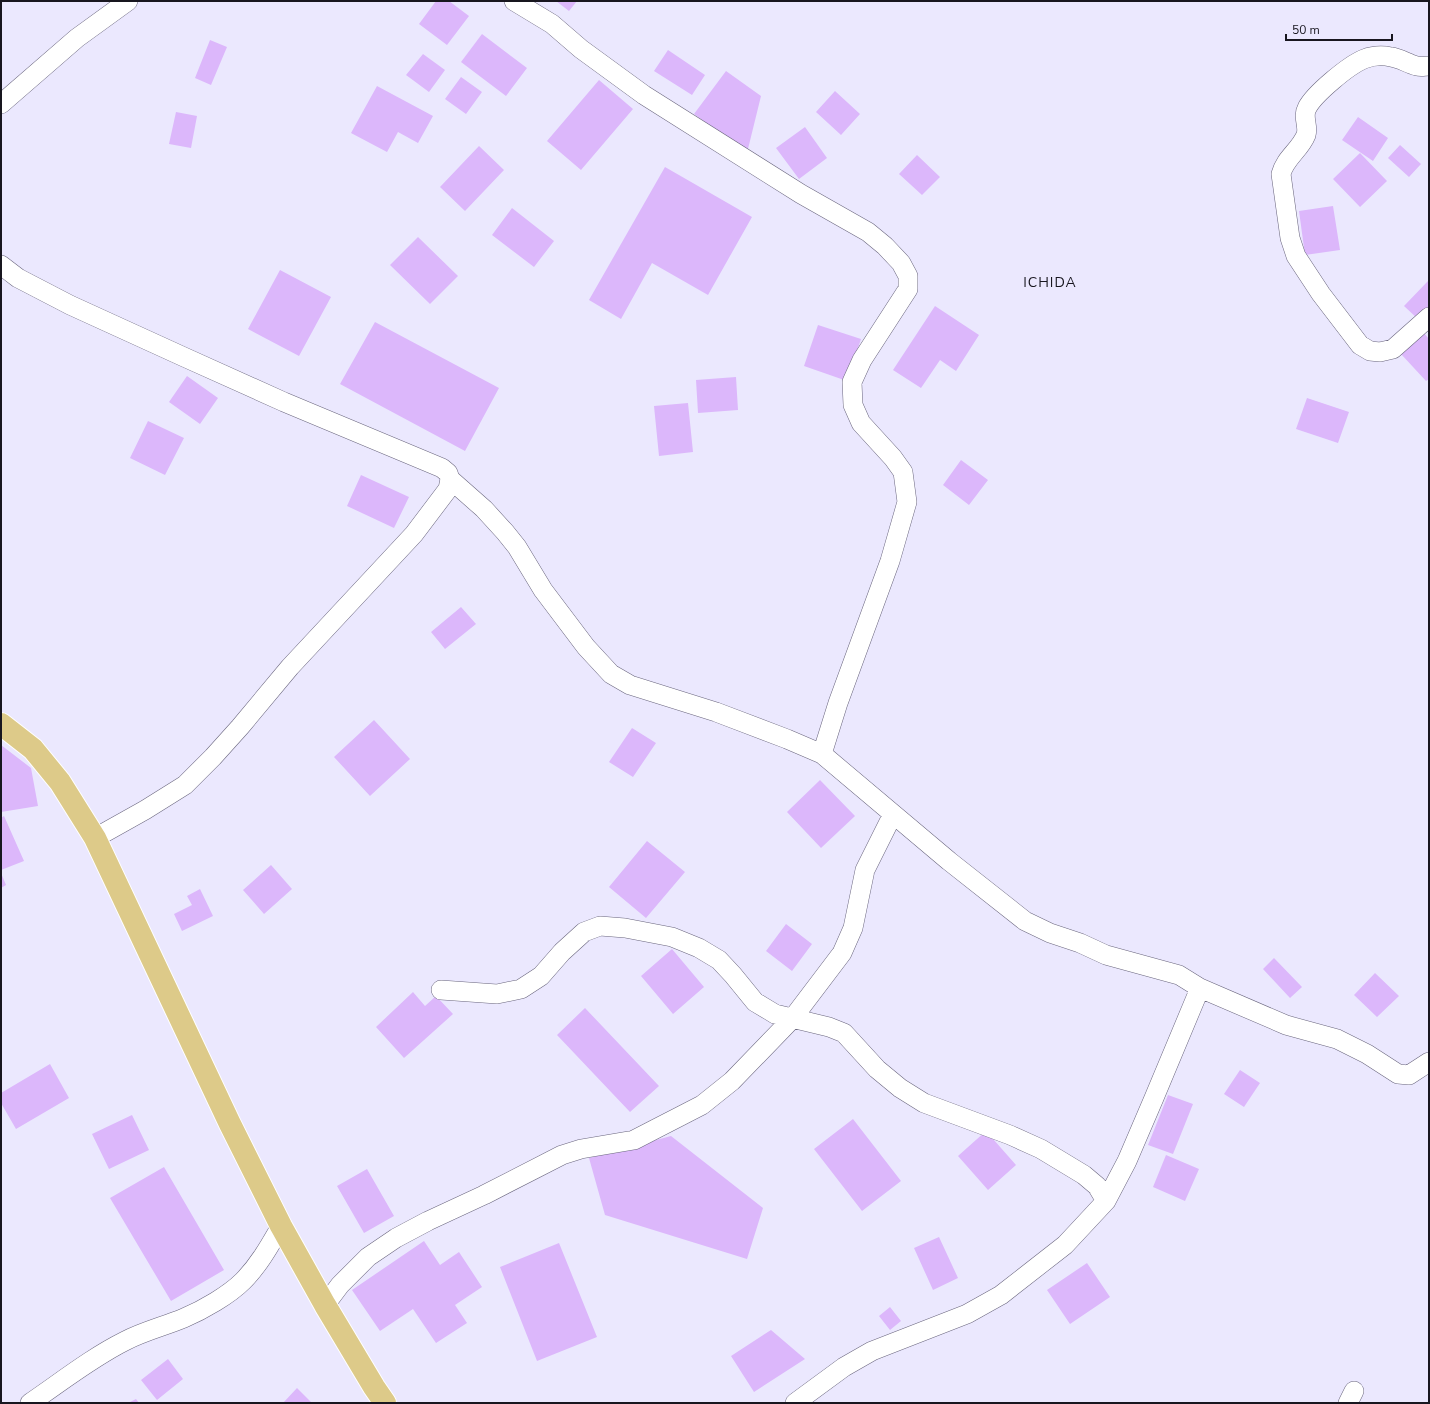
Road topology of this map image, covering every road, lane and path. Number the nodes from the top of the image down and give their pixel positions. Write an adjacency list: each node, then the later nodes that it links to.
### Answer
1 (128, 1): 4 (street)
2 (514, 1): 9 (street)
3 (1429, 66): 6 (street)
4 (1, 104)
5 (1, 265): 7 (street)
6 (1429, 317)
7 (450, 479): 9 (street); 11 (street)
8 (1, 724): 11 (main road)
9 (822, 754): 10 (street)
10 (893, 814): 12 (street); 14 (street)
11 (95, 838): 17 (main road)
12 (1200, 988): 15 (street); 16 (street)
13 (441, 990): 14 (street)
14 (792, 1018): 16 (street); 18 (street)
15 (1429, 1062)
16 (1106, 1201): 21 (street)
17 (281, 1226): 18 (main road); 19 (street)
18 (325, 1305): 20 (main road)
19 (30, 1403)
20 (385, 1403)
21 (795, 1403)

